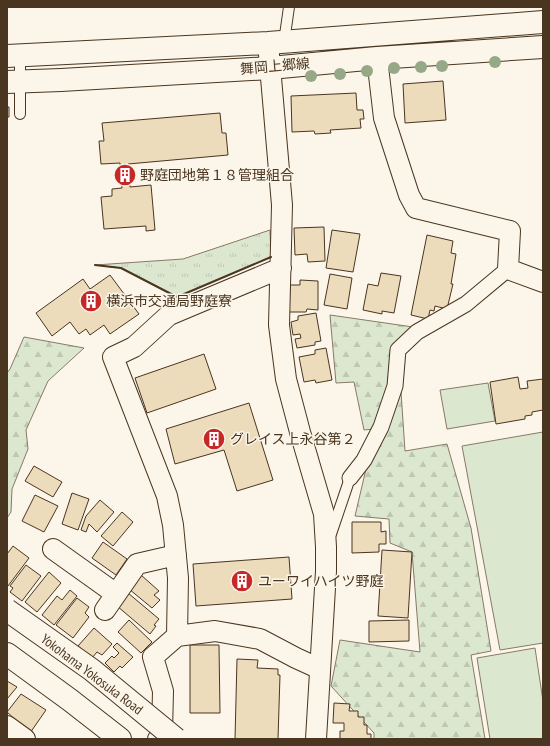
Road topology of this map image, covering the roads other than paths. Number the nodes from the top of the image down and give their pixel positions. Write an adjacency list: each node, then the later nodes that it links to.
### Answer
1 (288, 7): 3 (lane)
2 (543, 22): 3 (main road)
3 (276, 42): 5 (main road); 7 (street)
4 (543, 47): 6 (main road, 舞岡上郷線)
5 (13, 56): 8 (lane)
6 (377, 58): 7 (main road, 舞岡上郷線); 11 (street)
7 (270, 68): 8 (main road, 舞岡上郷線); 10 (street)
8 (14, 82): 9 (lane)
9 (20, 114)
10 (281, 268): 14 (street); 16 (street)
11 (508, 269): 12 (street); 13 (street)
12 (543, 282)
13 (350, 478): 14 (lane)
14 (326, 547): 20 (street)
15 (53, 548): 16 (street)
16 (176, 555): 18 (street)
17 (7, 610): 25 (main road, Yokohama Yokosuka Road, bridge)
18 (177, 636): 20 (street); 24 (street)
19 (7, 654): 23 (main road)
20 (320, 669): 26 (street)
21 (7, 726): 22 (street)
22 (25, 739)
23 (120, 739)
24 (158, 739)
25 (176, 739)
26 (316, 739)

